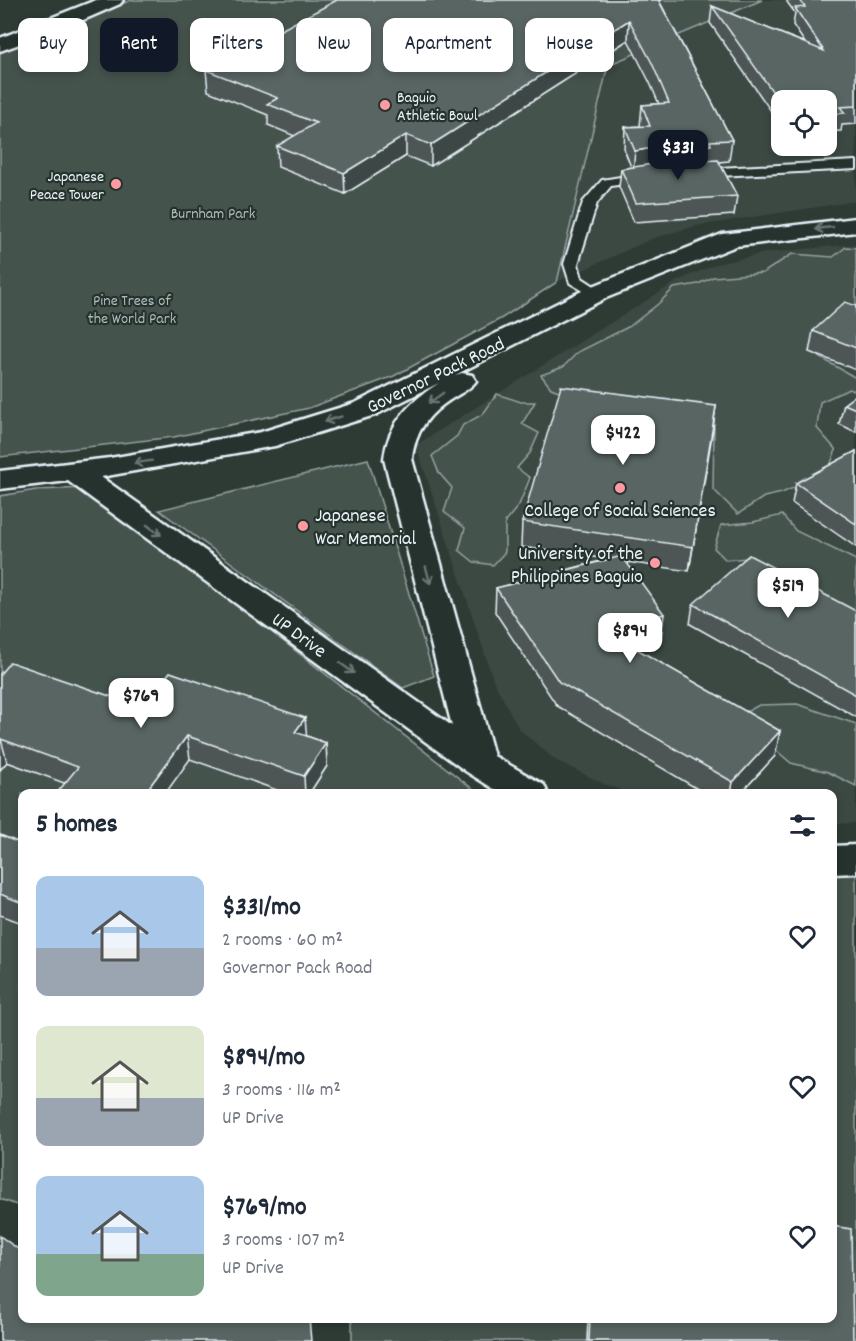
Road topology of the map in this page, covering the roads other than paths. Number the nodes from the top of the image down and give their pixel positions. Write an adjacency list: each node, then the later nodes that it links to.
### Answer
1 (113, 0): 2 (main road)
2 (0, 45)
3 (856, 165): 4 (lane)
4 (680, 174)
5 (657, 175): 8 (lane)
6 (856, 225): 7 (main road, Governor Pack Road, one-way to 7)
7 (792, 231): 8 (main road, Governor Pack Road); 11 (main road, one-way to 11)
8 (597, 293): 9 (main road, Governor Pack Road, one-way to 9)
9 (73, 471): 10 (main road, Governor Pack Road); 11 (main road, UP Drive, one-way to 11)
10 (0, 480)
11 (479, 763): 12 (main road, UP Drive)
12 (523, 789)
13 (856, 859): 14 (main road)
14 (837, 860)

